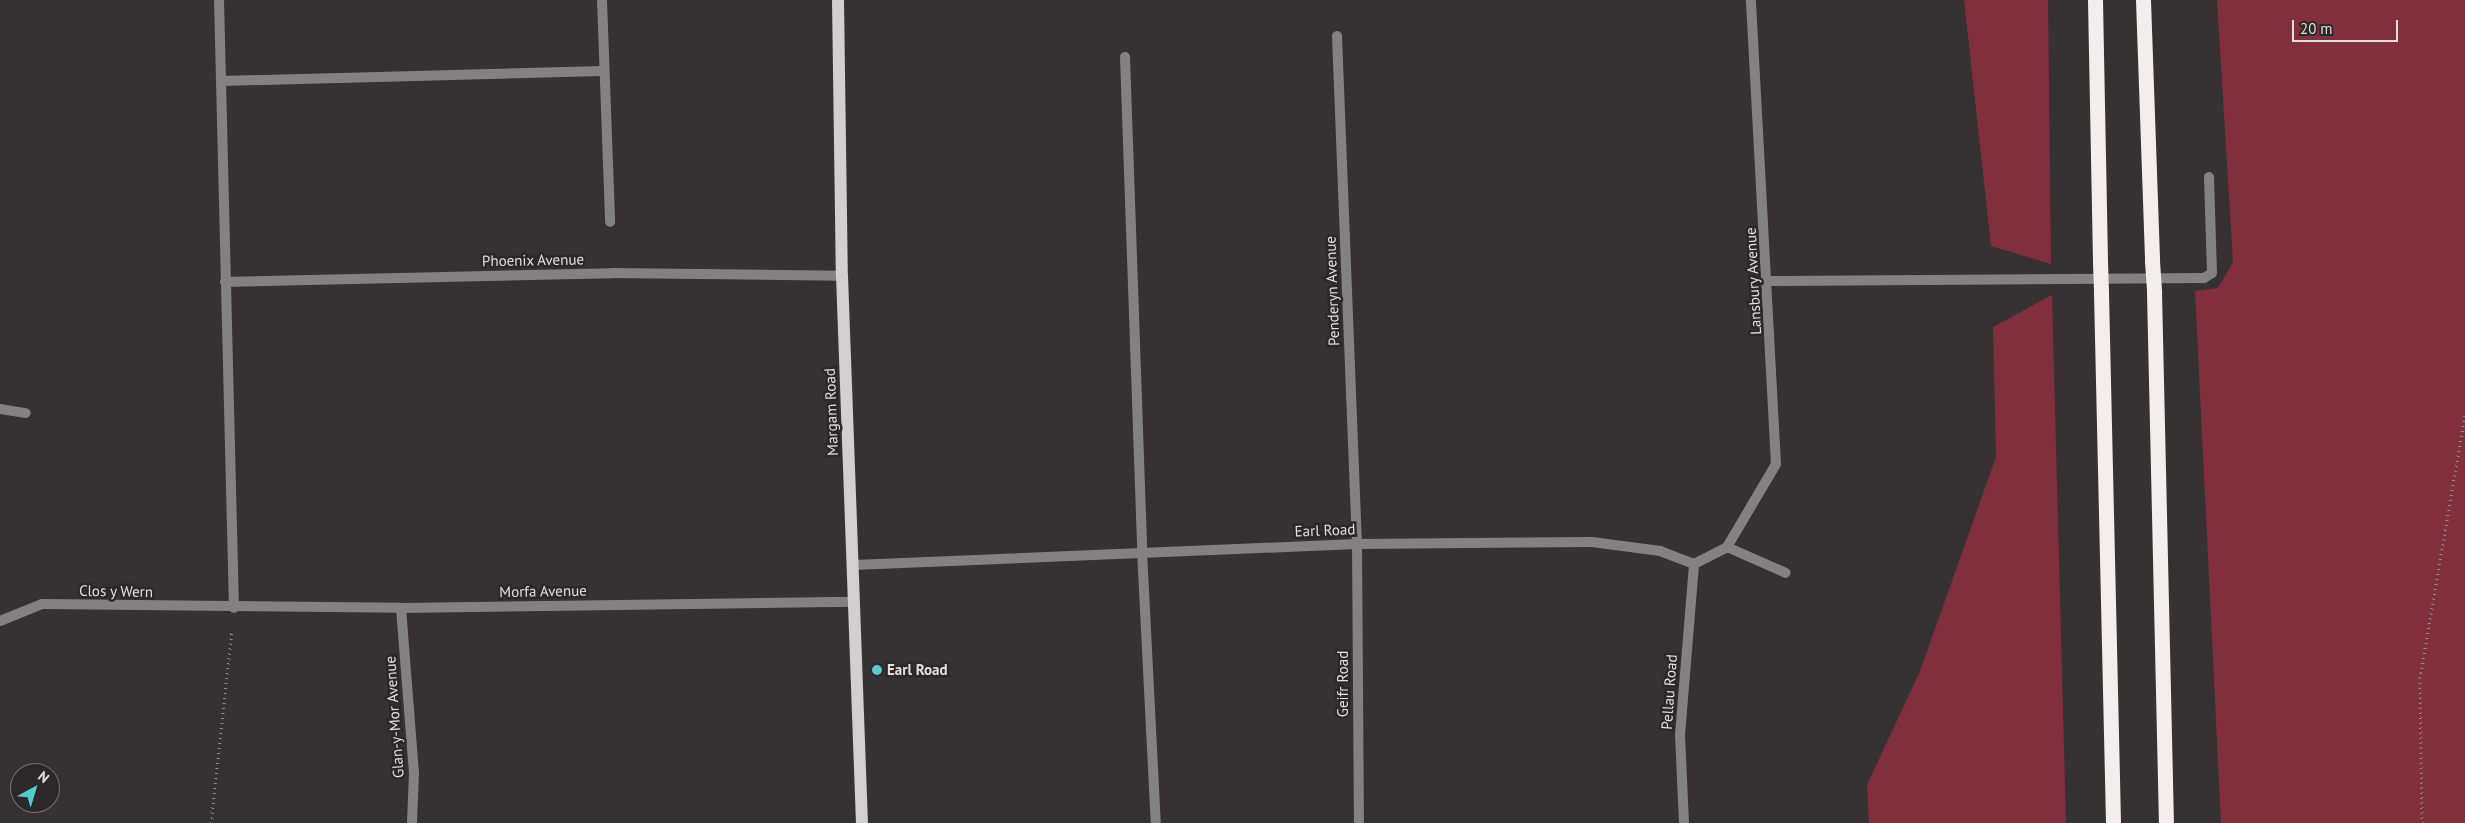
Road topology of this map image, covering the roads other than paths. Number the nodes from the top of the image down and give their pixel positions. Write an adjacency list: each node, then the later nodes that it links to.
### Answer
1 (219, 0): 10 (street)
2 (602, 0): 9 (street)
3 (838, 0): 13 (main road, Margam Road)
4 (1751, 0): 14 (street, Lansbury Avenue)
5 (2095, 0): 33 (highway, bridge)
6 (2143, 0): 34 (highway, bridge)
7 (1337, 36): 18 (street, Penderyn Avenue)
8 (1125, 56): 20 (street)
9 (602, 71): 10 (street); 12 (street)
10 (221, 81): 15 (street)
11 (2209, 177): 14 (street)
12 (610, 222)
13 (842, 276): 15 (street, Phoenix Avenue); 22 (main road, Margam Road)
14 (1769, 281): 19 (street, Lansbury Avenue)
15 (225, 282): 25 (street)
16 (0, 409): 17 (street)
17 (26, 413)
18 (1357, 544): 20 (street, Earl Road); 21 (street, Earl Road); 31 (street, Geifr Road)
19 (1727, 548): 21 (street); 23 (street)
20 (1142, 551): 22 (street, Earl Road); 30 (street)
21 (1694, 564): 32 (street, Pellau Road)
22 (854, 565): 24 (main road, Margam Road)
23 (1786, 573)
24 (853, 602): 26 (street, Morfa Avenue); 29 (main road, Margam Road)
25 (234, 608): 26 (street, Morfa Avenue); 27 (street, Clos y Wern)
26 (401, 608): 28 (street, Glan-y-Mor Avenue)
27 (0, 621)
28 (412, 823)
29 (862, 823)
30 (1156, 823)
31 (1359, 823)
32 (1684, 823)
33 (2113, 823)
34 (2166, 823)

